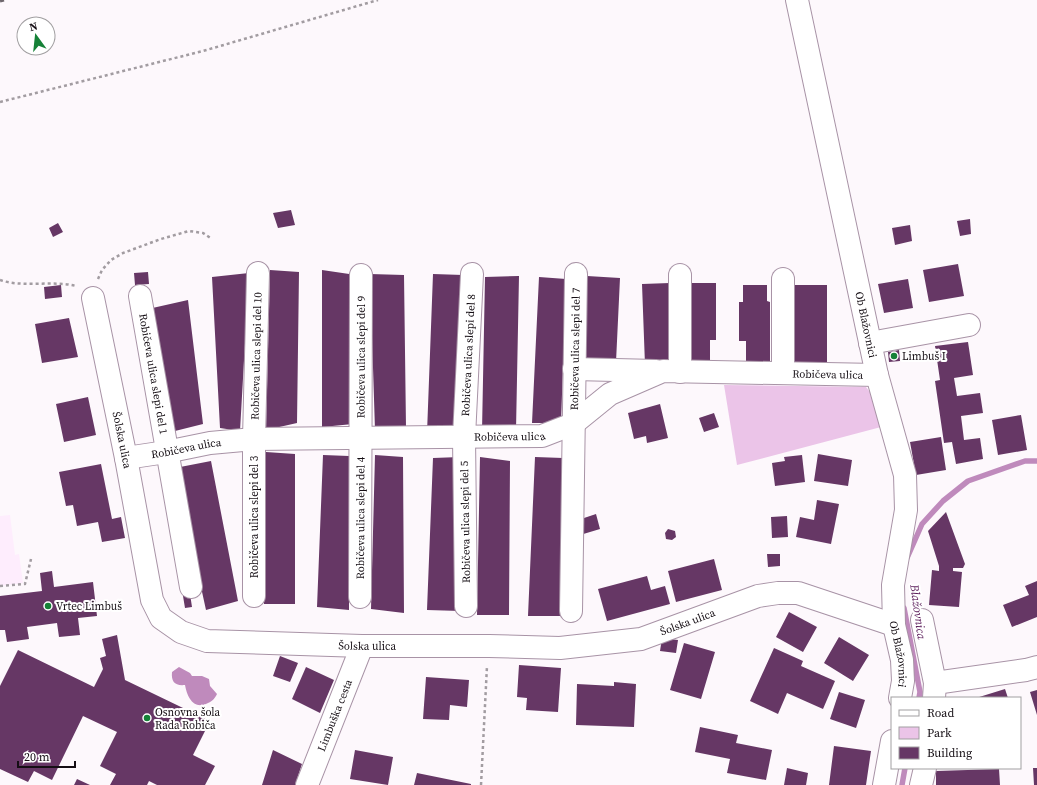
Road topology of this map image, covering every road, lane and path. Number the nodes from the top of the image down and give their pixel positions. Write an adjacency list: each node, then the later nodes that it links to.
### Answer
1 (378, 0): 3 (path)
2 (797, 0): 15 (street, Ob Blažovnici)
3 (0, 102)
4 (212, 239): 13 (path)
5 (258, 273): 22 (street, Robičeva ulica slepi del 10)
6 (472, 274): 21 (street, Robičeva ulica slepi del 8)
7 (576, 274): 16 (street, Robičeva ulica slepi del 7)
8 (361, 275): 23 (street, Robičeva ulica slepi del 9)
9 (680, 276): 17 (street)
10 (783, 279): 18 (street)
11 (0, 280): 13 (path)
12 (140, 296): 24 (street, Robičeva ulica slepi del 1)
13 (93, 298): 25 (street, Šolska ulica)
14 (969, 325): 15 (street)
15 (870, 343): 19 (street, Ob Blažovnici)
16 (574, 369): 17 (street); 20 (street, Robičeva ulica slepi del 7)
17 (672, 372): 18 (street, Robičeva ulica); 20 (street, Robičeva ulica)
18 (783, 373): 19 (street, Robičeva ulica)
19 (877, 375): 34 (street, Ob Blažovnici)
20 (573, 424): 21 (street, Robičeva ulica); 32 (street, Robičeva ulica slepi del 7)
21 (464, 437): 23 (street, Robičeva ulica); 31 (street, Robičeva ulica slepi del 5)
22 (254, 438): 23 (street, Robičeva ulica); 24 (street, Robičeva ulica); 29 (street, Robičeva ulica slepi del 3)
23 (361, 438): 30 (street, Robičeva ulica slepi del 4)
24 (166, 452): 25 (street, Robičeva ulica); 28 (street, Robičeva ulica slepi del 1)
25 (126, 458): 35 (street, Šolska ulica)
26 (31, 559): 27 (path)
27 (0, 586)
28 (191, 587)
29 (254, 596)
30 (360, 597)
31 (466, 606)
32 (571, 612)
33 (922, 620): 38 (street)
34 (894, 625): 36 (street, Šolska ulica); 39 (street, Ob Blažovnici)
35 (362, 646): 36 (street, Šolska ulica); 42 (street, Limbuška cesta)
36 (488, 646): 43 (path)
37 (1037, 667): 38 (street)
38 (935, 690)
39 (900, 697)
40 (891, 746): 44 (street)
41 (925, 769): 45 (street)
42 (307, 785)
43 (481, 785)
44 (884, 785)
45 (921, 785)

